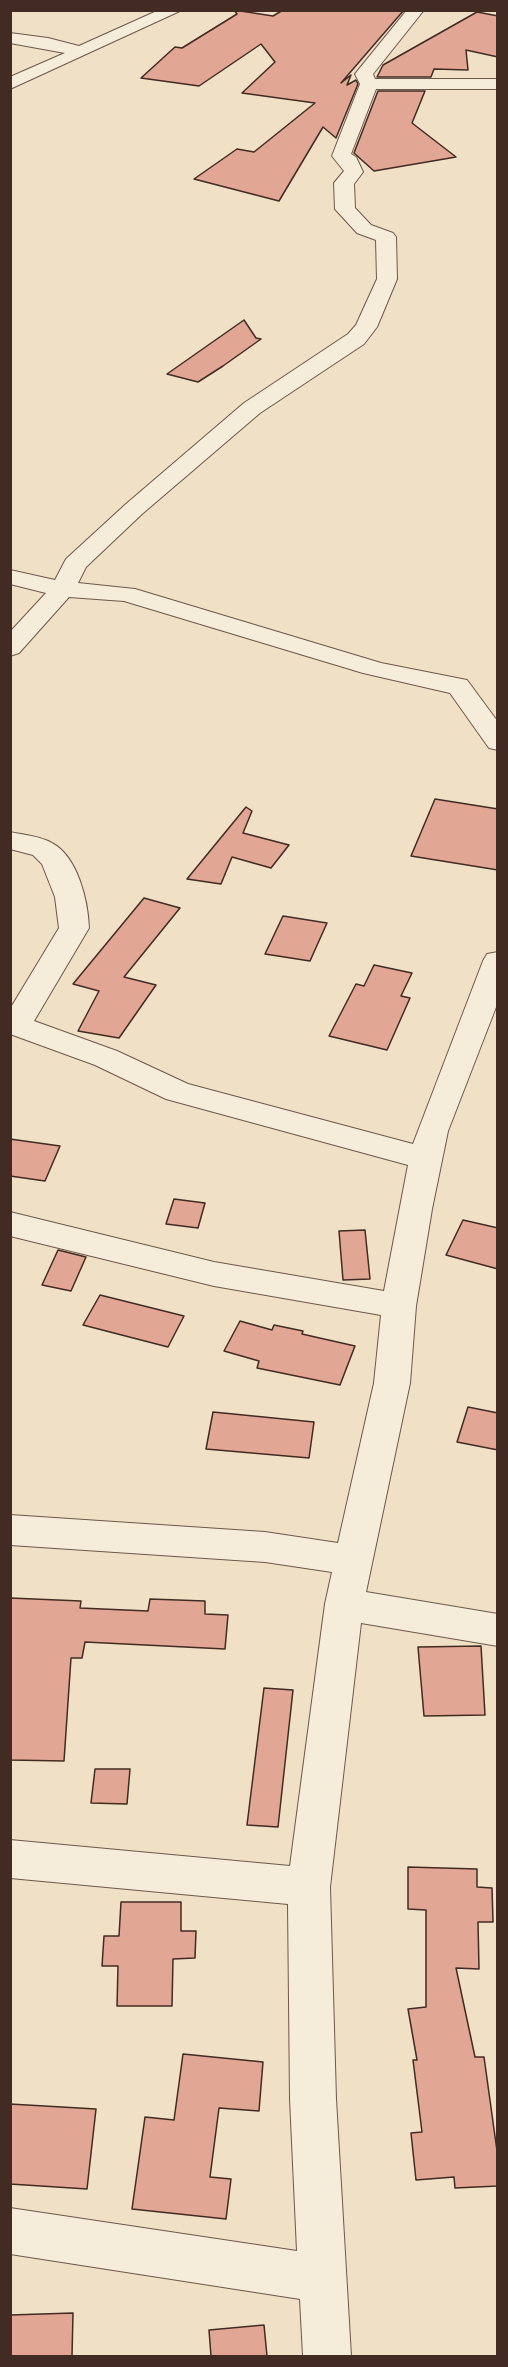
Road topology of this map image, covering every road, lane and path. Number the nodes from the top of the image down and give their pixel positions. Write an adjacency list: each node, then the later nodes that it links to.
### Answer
1 (174, 10): 4 (street)
2 (416, 10): 6 (street)
3 (10, 39): 4 (street)
4 (81, 52): 5 (street)
5 (10, 84)
6 (369, 84): 7 (street); 9 (street)
7 (498, 84)
8 (10, 577): 9 (street)
9 (63, 589): 10 (street); 11 (street)
10 (10, 648)
11 (498, 741)
12 (10, 840): 14 (street)
13 (498, 961): 15 (street)
14 (13, 1024): 15 (street)
15 (426, 1160): 17 (street)
16 (10, 1224): 17 (street)
17 (399, 1306): 19 (street)
18 (10, 1530): 19 (street)
19 (353, 1560): 20 (street)
20 (344, 1604): 21 (street); 23 (street)
21 (498, 1630)
22 (10, 1859): 23 (street)
23 (309, 1887): 25 (street)
24 (10, 2231): 25 (street)
25 (322, 2279): 26 (street)
26 (327, 2356)

